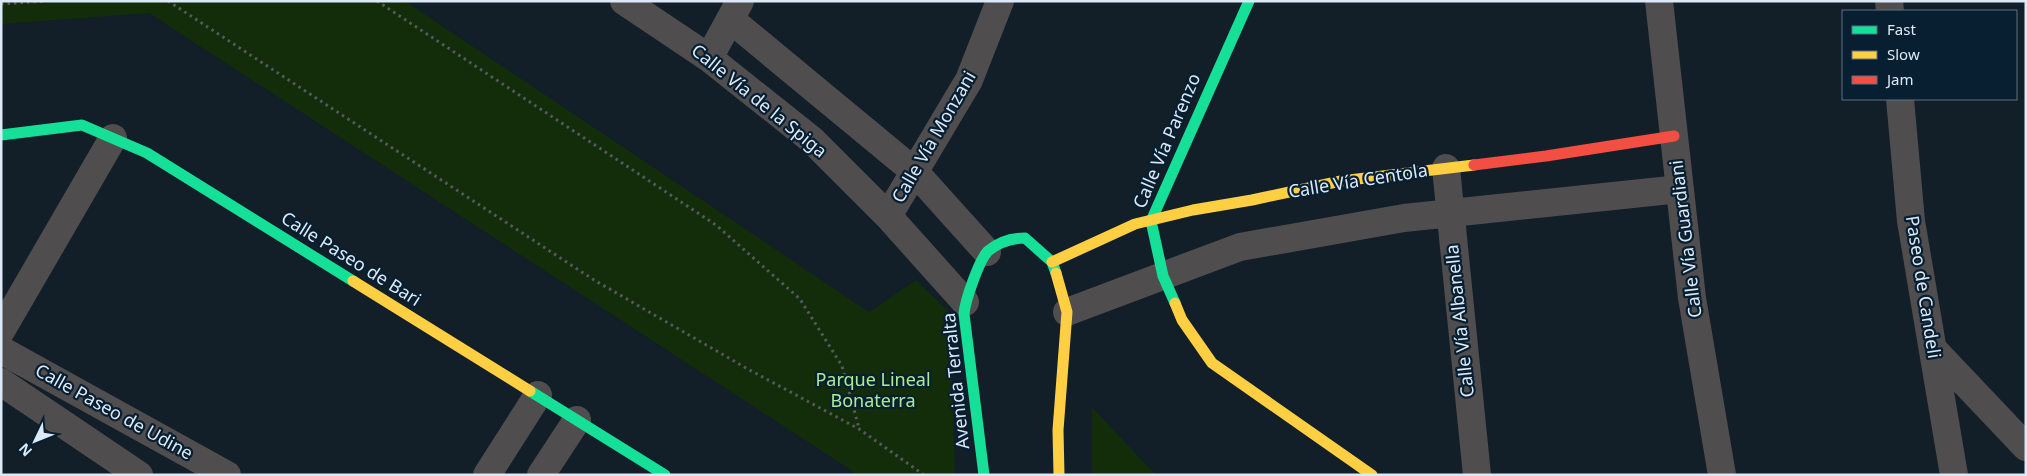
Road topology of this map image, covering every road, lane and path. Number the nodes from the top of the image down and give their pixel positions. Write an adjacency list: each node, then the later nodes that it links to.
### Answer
1 (46, 1): 8 (path)
2 (168, 1): 32 (path)
3 (377, 1): 32 (path)
4 (624, 1): 10 (street, Calle Vía de la Spiga)
5 (1000, 1): 16 (street, Calle Vía Monzani)
6 (1249, 1): 20 (street, Calle Vía Parenzo)
7 (1659, 1): 13 (street, Calle Vía Guardiani)
8 (1, 4)
9 (735, 10): 10 (street); 16 (street)
10 (709, 58): 19 (street, Calle Vía de la Spiga)
11 (1900, 100): 27 (street, Paseo de Candeli)
12 (1, 135): 14 (street, Calle Paseo de Bari)
13 (1674, 136): 15 (street, Calle Vía Centola); 17 (street, Calle Vía Guardiani)
14 (113, 138): 26 (street); 30 (street, Calle Paseo de Bari)
15 (1446, 168): 18 (street, Calle Vía Albanella); 20 (street, Calle Vía Centola)
16 (915, 172): 19 (street, Calle Vía Monzani); 21 (street)
17 (1680, 190): 18 (street); 44 (street, Calle Vía Guardiani)
18 (1450, 212): 23 (street); 43 (street, Calle Vía Albanella)
19 (888, 216): 24 (street, Calle Vía de la Spiga)
20 (1151, 220): 22 (street, Calle Vía Centola); 23 (street, Calle Vía Parenzo)
21 (987, 252): 22 (street); 24 (street, Avenida Terralta)
22 (1052, 262): 25 (street)
23 (1163, 276): 25 (street); 42 (street, Calle Vía Parenzo)
24 (965, 302): 40 (street, Avenida Terralta)
25 (1067, 312): 41 (street)
26 (1, 331)
27 (1932, 349): 33 (street); 45 (street, Paseo de Candeli)
28 (1, 350): 35 (street, Calle Paseo de Udine)
29 (1, 382): 34 (street, Calle Paseo de Udine)
30 (538, 396): 31 (street, Calle Paseo de Bari); 36 (street)
31 (577, 420): 37 (street); 38 (street, Calle Paseo de Bari)
32 (859, 429): 39 (path)
33 (2026, 447)
34 (139, 475)
35 (227, 475)
36 (487, 475)
37 (541, 475)
38 (666, 475)
39 (924, 475)
40 (984, 475)
41 (1059, 475)
42 (1372, 475)
43 (1477, 475)
44 (1722, 475)
45 (1954, 475)

